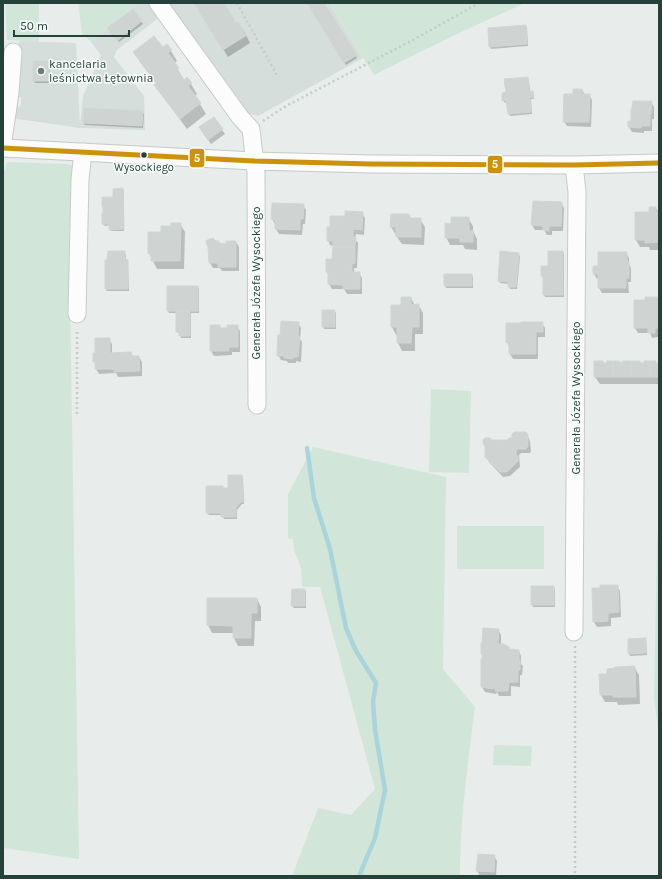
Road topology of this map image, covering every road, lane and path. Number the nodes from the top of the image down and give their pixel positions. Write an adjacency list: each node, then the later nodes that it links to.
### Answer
1 (158, 3): 6 (street)
2 (237, 3): 5 (path)
3 (479, 3): 6 (path)
4 (13, 52): 7 (street)
5 (278, 77)
6 (251, 129): 10 (street, Generała Józefa Wysockiego)
7 (3, 140)
8 (3, 148): 9 (street)
9 (83, 152): 10 (street); 13 (street)
10 (254, 161): 12 (street); 14 (street, Generała Józefa Wysockiego)
11 (659, 163): 12 (street)
12 (574, 165): 16 (street, Generała Józefa Wysockiego)
13 (77, 314): 15 (path)
14 (257, 405)
15 (77, 414)
16 (574, 632): 17 (path)
17 (576, 876)

